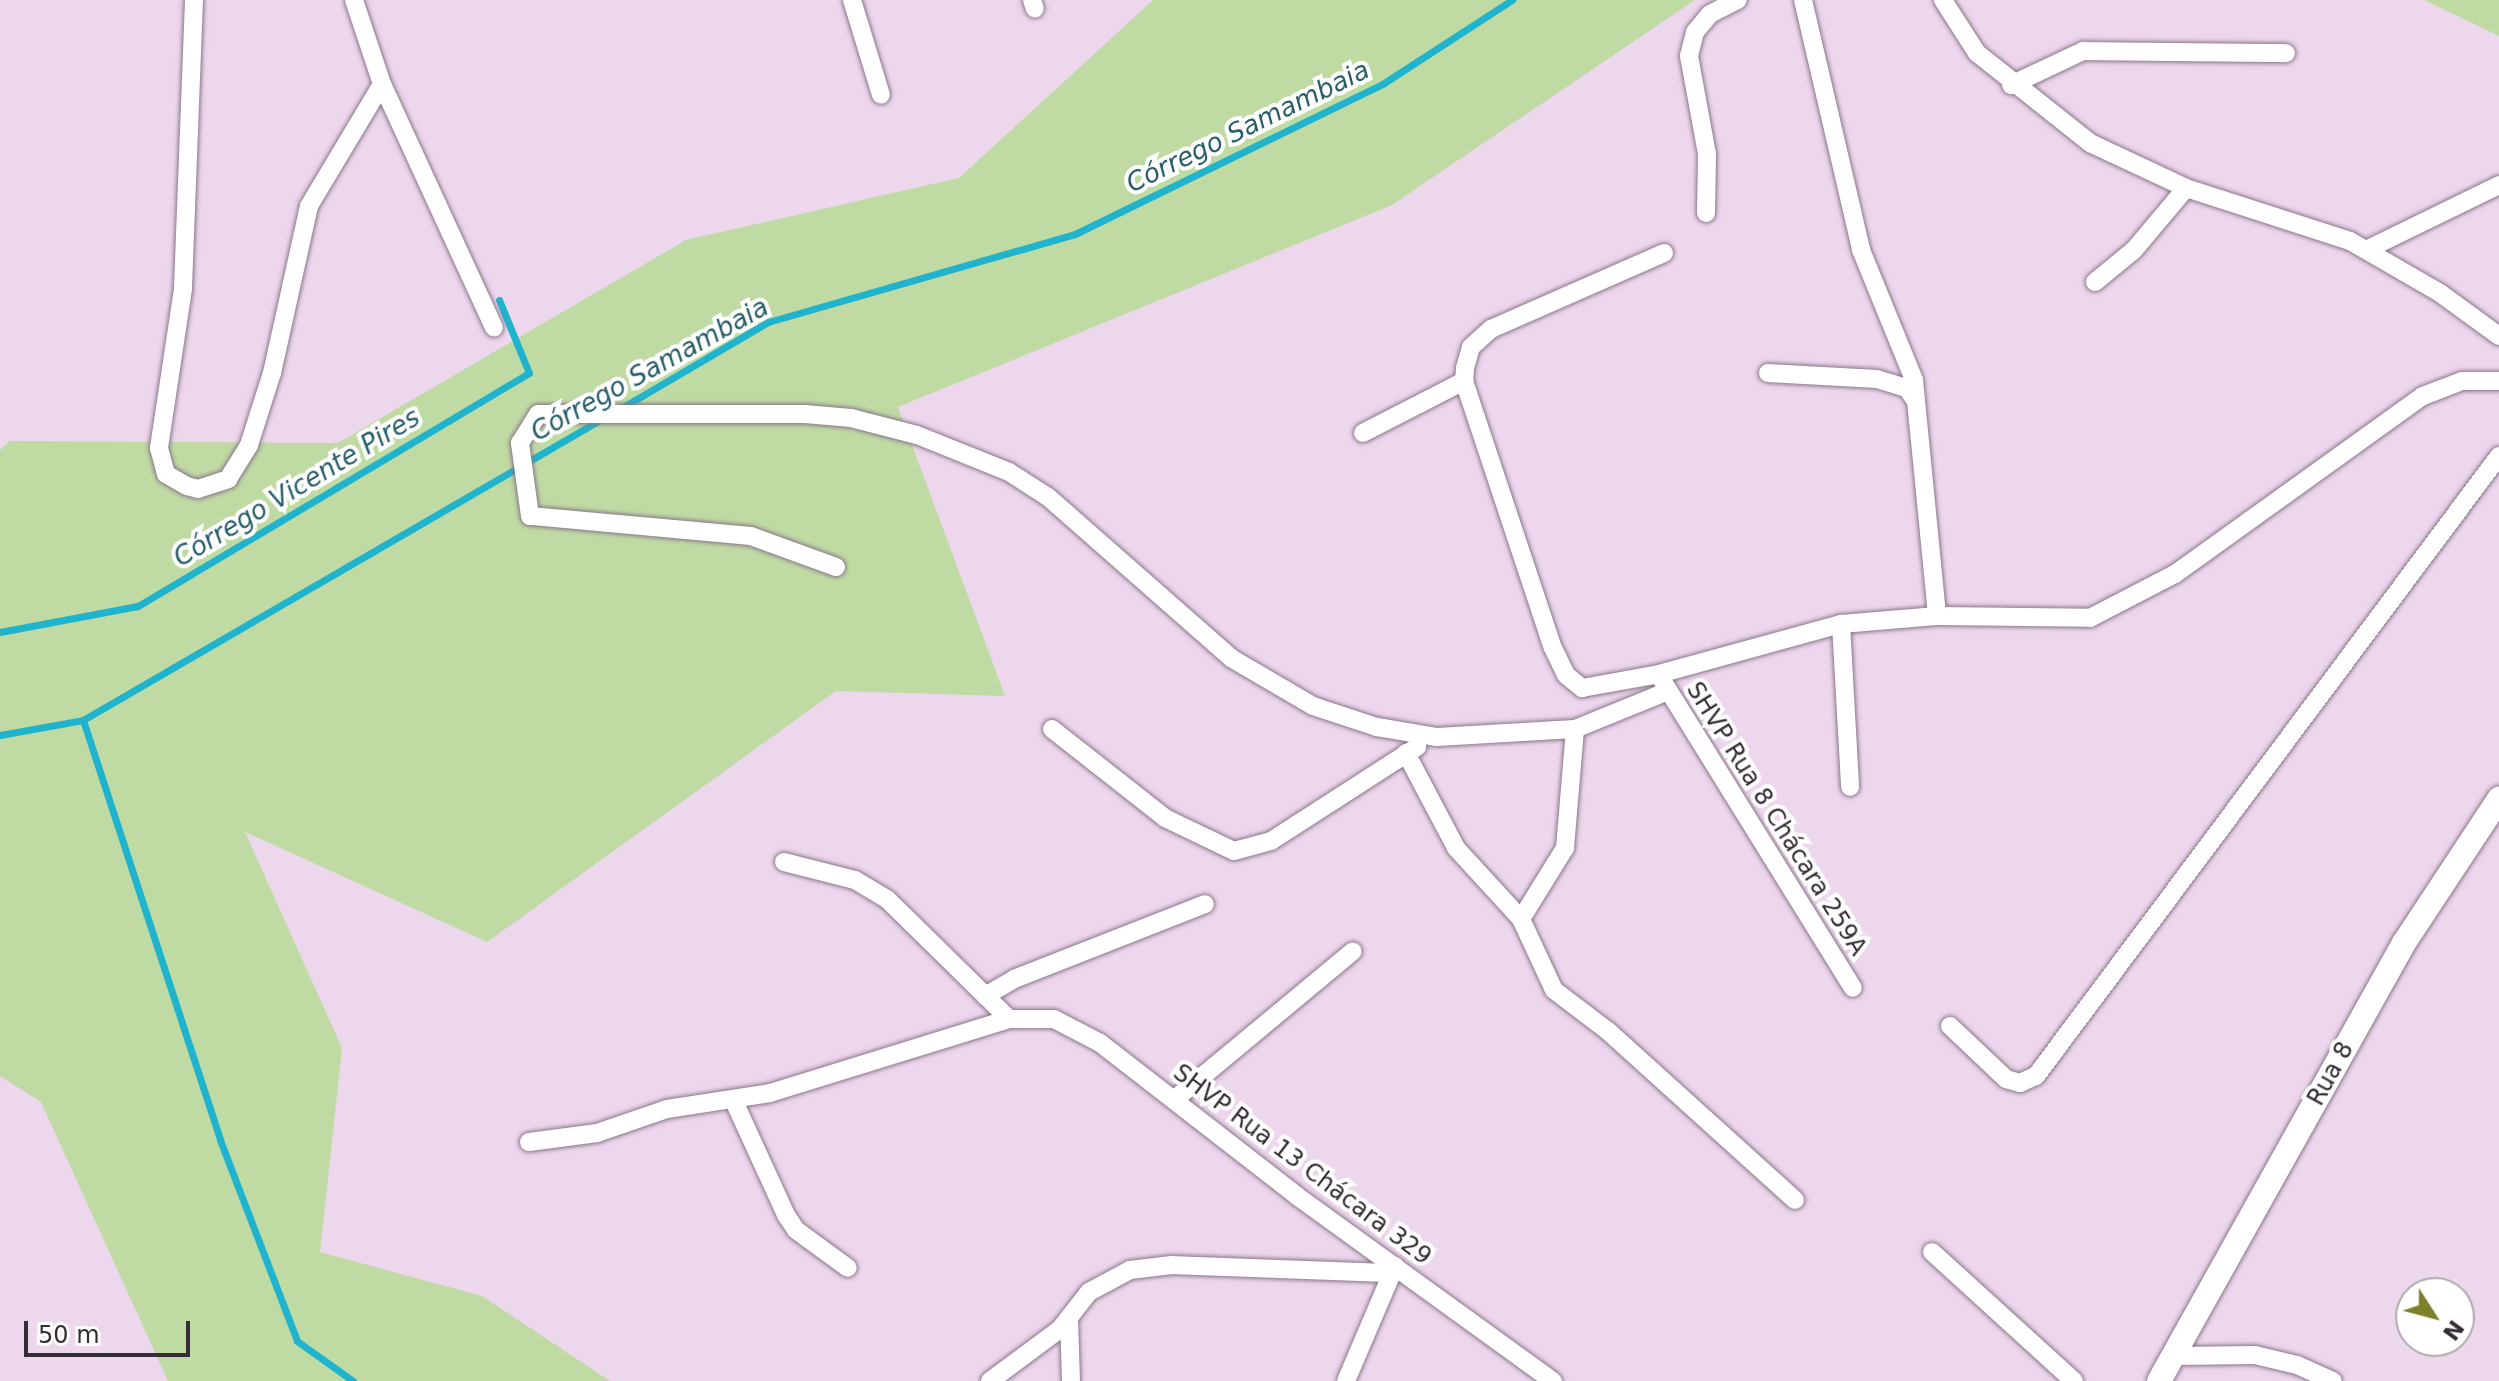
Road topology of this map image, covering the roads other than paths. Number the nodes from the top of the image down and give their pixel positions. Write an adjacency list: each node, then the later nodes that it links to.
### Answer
1 (194, 0): 8 (street)
2 (354, 0): 8 (street)
3 (852, 0): 10 (street)
4 (1738, 0): 13 (street)
5 (1803, 0): 22 (street)
6 (1943, 0): 9 (street)
7 (2286, 53): 9 (street)
8 (382, 84): 17 (street)
9 (2011, 85): 12 (street)
10 (881, 95)
11 (2499, 185): 14 (street)
12 (2186, 188): 14 (street); 16 (street)
13 (1706, 213)
14 (2368, 249): 18 (street)
15 (1664, 253): 20 (street)
16 (2095, 282)
17 (494, 327)
18 (2499, 336)
19 (1768, 373): 22 (street)
20 (1464, 381): 23 (street); 28 (street)
21 (2499, 381): 26 (street)
22 (1915, 400): 26 (street)
23 (1363, 433)
24 (2499, 456): 42 (street)
25 (836, 567): 31 (street)
26 (1937, 616): 27 (street)
27 (1841, 624): 28 (street); 33 (street)
28 (1664, 682): 30 (street); 39 (street, SHVP Rua 8 Chácara 259A)
29 (1052, 729): 32 (street)
30 (1575, 729): 31 (street); 37 (street)
31 (1437, 737): 32 (street)
32 (1406, 753): 37 (street)
33 (1850, 787)
34 (2499, 799): 51 (street, Rua 8)
35 (784, 862): 40 (street)
36 (1205, 904): 40 (street)
37 (1521, 919): 46 (street)
38 (1353, 951): 44 (street)
39 (1853, 988)
40 (985, 996): 41 (street)
41 (1009, 1019): 43 (street, SHVP Rua 13 Chácara 329); 44 (street, SHVP Rua 13 Chácara 329)
42 (1950, 1026)
43 (733, 1099): 45 (street, SHVP Rua 13 Chácara 329); 48 (street)
44 (1175, 1099): 49 (street, SHVP Rua 13 Chácara 329)
45 (529, 1142)
46 (1795, 1200)
47 (1932, 1252): 56 (street)
48 (848, 1268)
49 (1393, 1269): 50 (street); 54 (street); 55 (street, SHVP Rua 13 Chácara 329)
50 (1069, 1318): 52 (street); 53 (street)
51 (2173, 1356): 57 (street, Rua 8); 58 (street)
52 (990, 1381)
53 (1071, 1381)
54 (1346, 1381)
55 (1553, 1381)
56 (2074, 1381)
57 (2159, 1381)
58 (2333, 1381)

